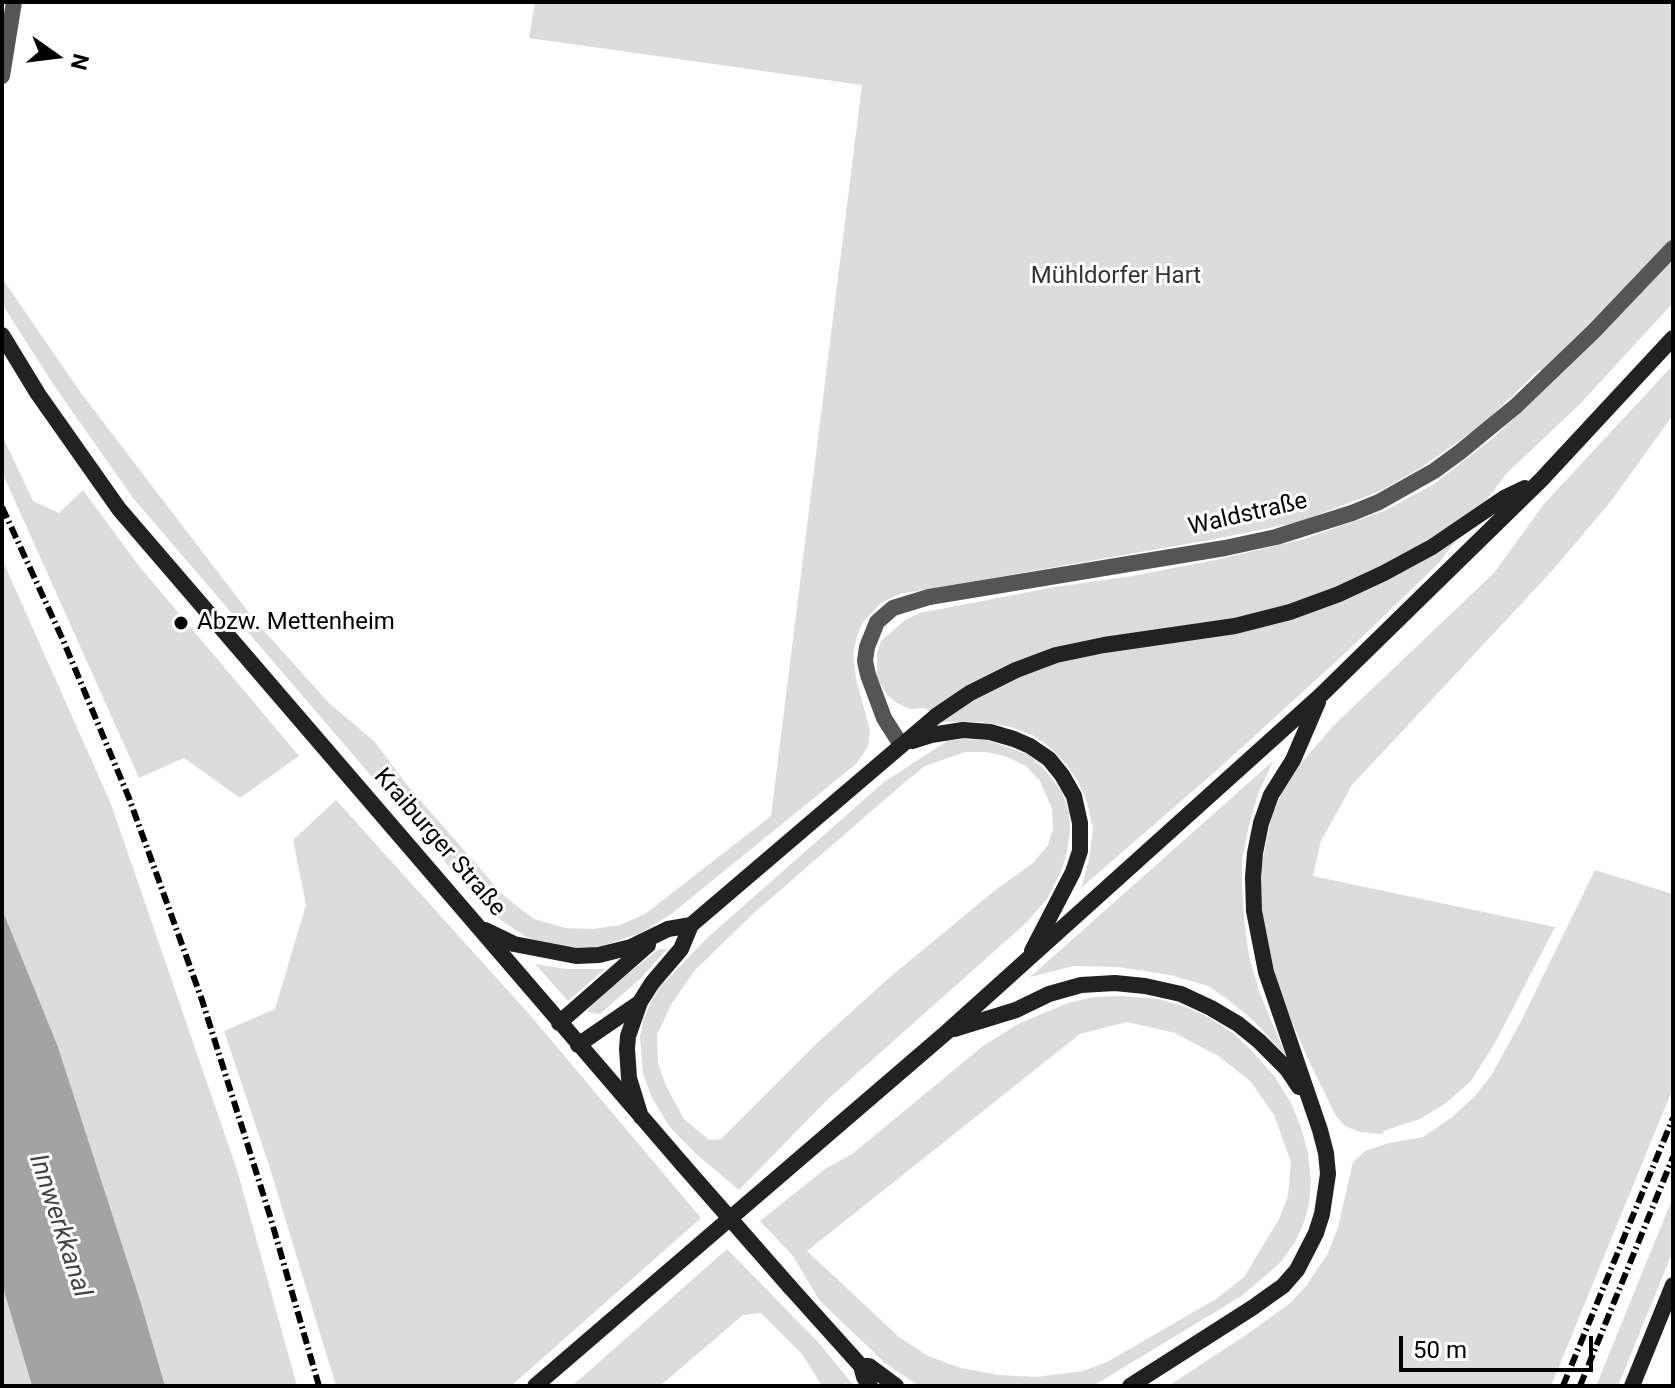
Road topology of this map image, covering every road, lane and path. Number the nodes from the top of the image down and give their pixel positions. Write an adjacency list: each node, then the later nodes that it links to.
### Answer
1 (14, 2): 2 (street)
2 (2, 76)
3 (1673, 248): 8 (street, Waldstraße)
4 (2, 335): 10 (main road, Kraiburger Straße)
5 (1673, 338): 6 (main road)
6 (1541, 480): 7 (main road); 8 (main road)
7 (1320, 696): 12 (main road); 17 (main road)
8 (901, 745): 9 (main road); 12 (main road)
9 (691, 925): 11 (main road); 13 (main road)
10 (480, 928): 11 (main road); 14 (main road, Kraiburger Straße)
11 (668, 929): 14 (main road)
12 (1028, 960): 15 (main road)
13 (640, 1002): 16 (main road); 18 (main road)
14 (559, 1023): 16 (main road, Kraiburger Straße)
15 (948, 1031): 17 (main road); 21 (main road)
16 (578, 1045): 18 (main road, Kraiburger Straße)
17 (1311, 1105): 24 (main road)
18 (641, 1117): 20 (main road, Kraiburger Straße, bridge)
19 (1673, 1285): 25 (main road)
20 (861, 1366): 22 (main road, Kraiburger Straße); 23 (main road, Kraiburger Straße)
21 (535, 1386)
22 (870, 1386)
23 (896, 1386)
24 (1130, 1386)
25 (1632, 1386)

